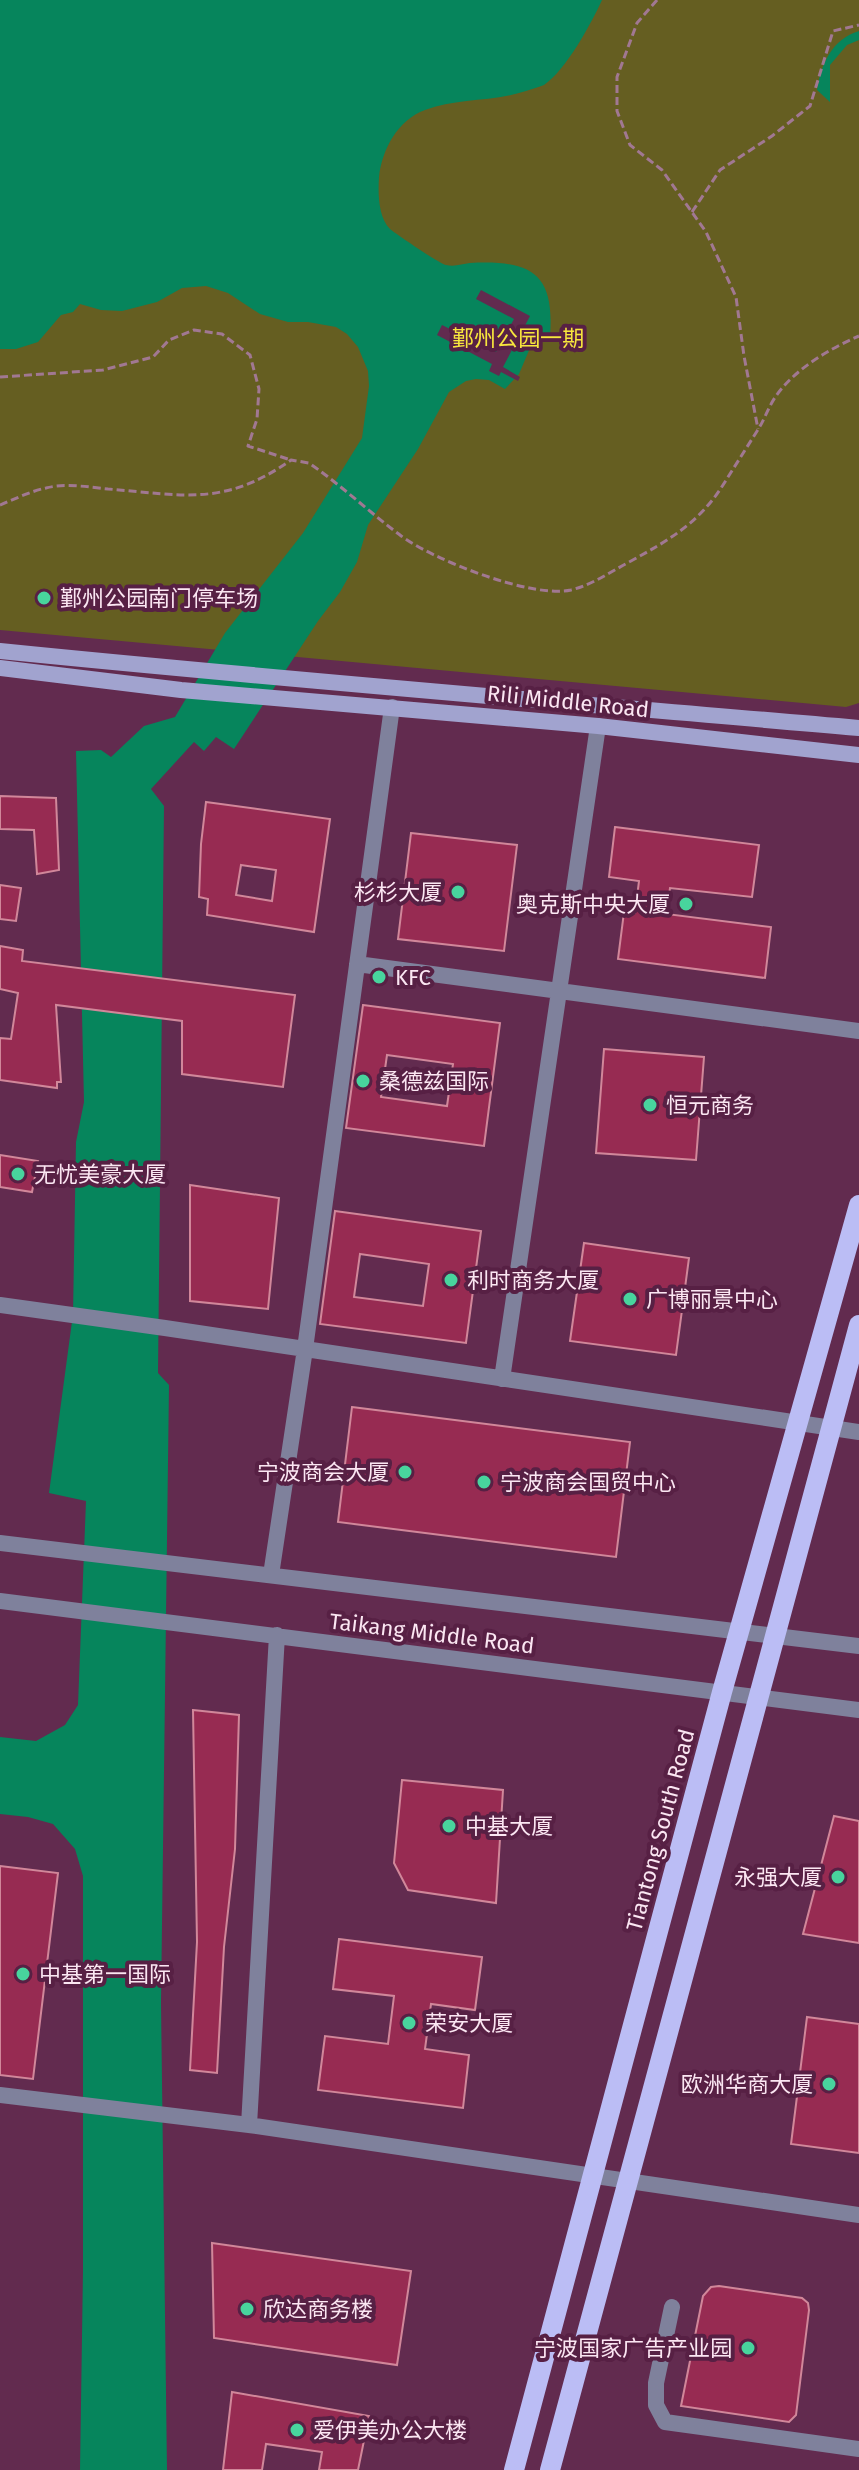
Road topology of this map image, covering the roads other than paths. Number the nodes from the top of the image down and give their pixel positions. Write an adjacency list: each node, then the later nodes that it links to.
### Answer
1 (0, 651): 5 (main road, Rili Middle Road)
2 (0, 668): 3 (main road, Rili Middle Road)
3 (392, 707): 4 (main road, Rili Middle Road); 7 (street)
4 (598, 726): 6 (main road, Rili Middle Road); 8 (street)
5 (859, 728)
6 (859, 755)
7 (357, 964): 8 (street); 13 (street)
8 (558, 991): 9 (street); 14 (street)
9 (859, 1031)
10 (859, 1205): 15 (main road, Tiantong South Road)
11 (0, 1305): 13 (street)
12 (859, 1325): 16 (main road)
13 (305, 1349): 14 (street); 19 (street)
14 (502, 1379): 15 (street)
15 (798, 1423): 16 (street); 21 (main road, Tiantong South Road)
16 (830, 1428): 17 (street); 23 (main road)
17 (859, 1432)
18 (0, 1543): 19 (street, Taikang Middle Road)
19 (271, 1575): 21 (street, Taikang Middle Road)
20 (0, 1601): 22 (street, Taikang Middle Road)
21 (739, 1632): 23 (street, Taikang Middle Road); 25 (main road, Tiantong South Road)
22 (277, 1635): 25 (street, Taikang Middle Road); 29 (street)
23 (775, 1636): 24 (street, Taikang Middle Road); 26 (main road)
24 (859, 1646)
25 (722, 1692): 26 (street, Taikang Middle Road); 30 (main road, Tiantong South Road)
26 (759, 1697): 27 (street, Taikang Middle Road); 31 (main road)
27 (859, 1710)
28 (0, 2095): 29 (street)
29 (249, 2125): 30 (street)
30 (593, 2176): 31 (street); 35 (main road, Tiantong South Road)
31 (626, 2181): 32 (street); 36 (main road)
32 (859, 2215)
33 (672, 2307): 34 (street)
34 (859, 2449)
35 (514, 2470)
36 (550, 2470)

